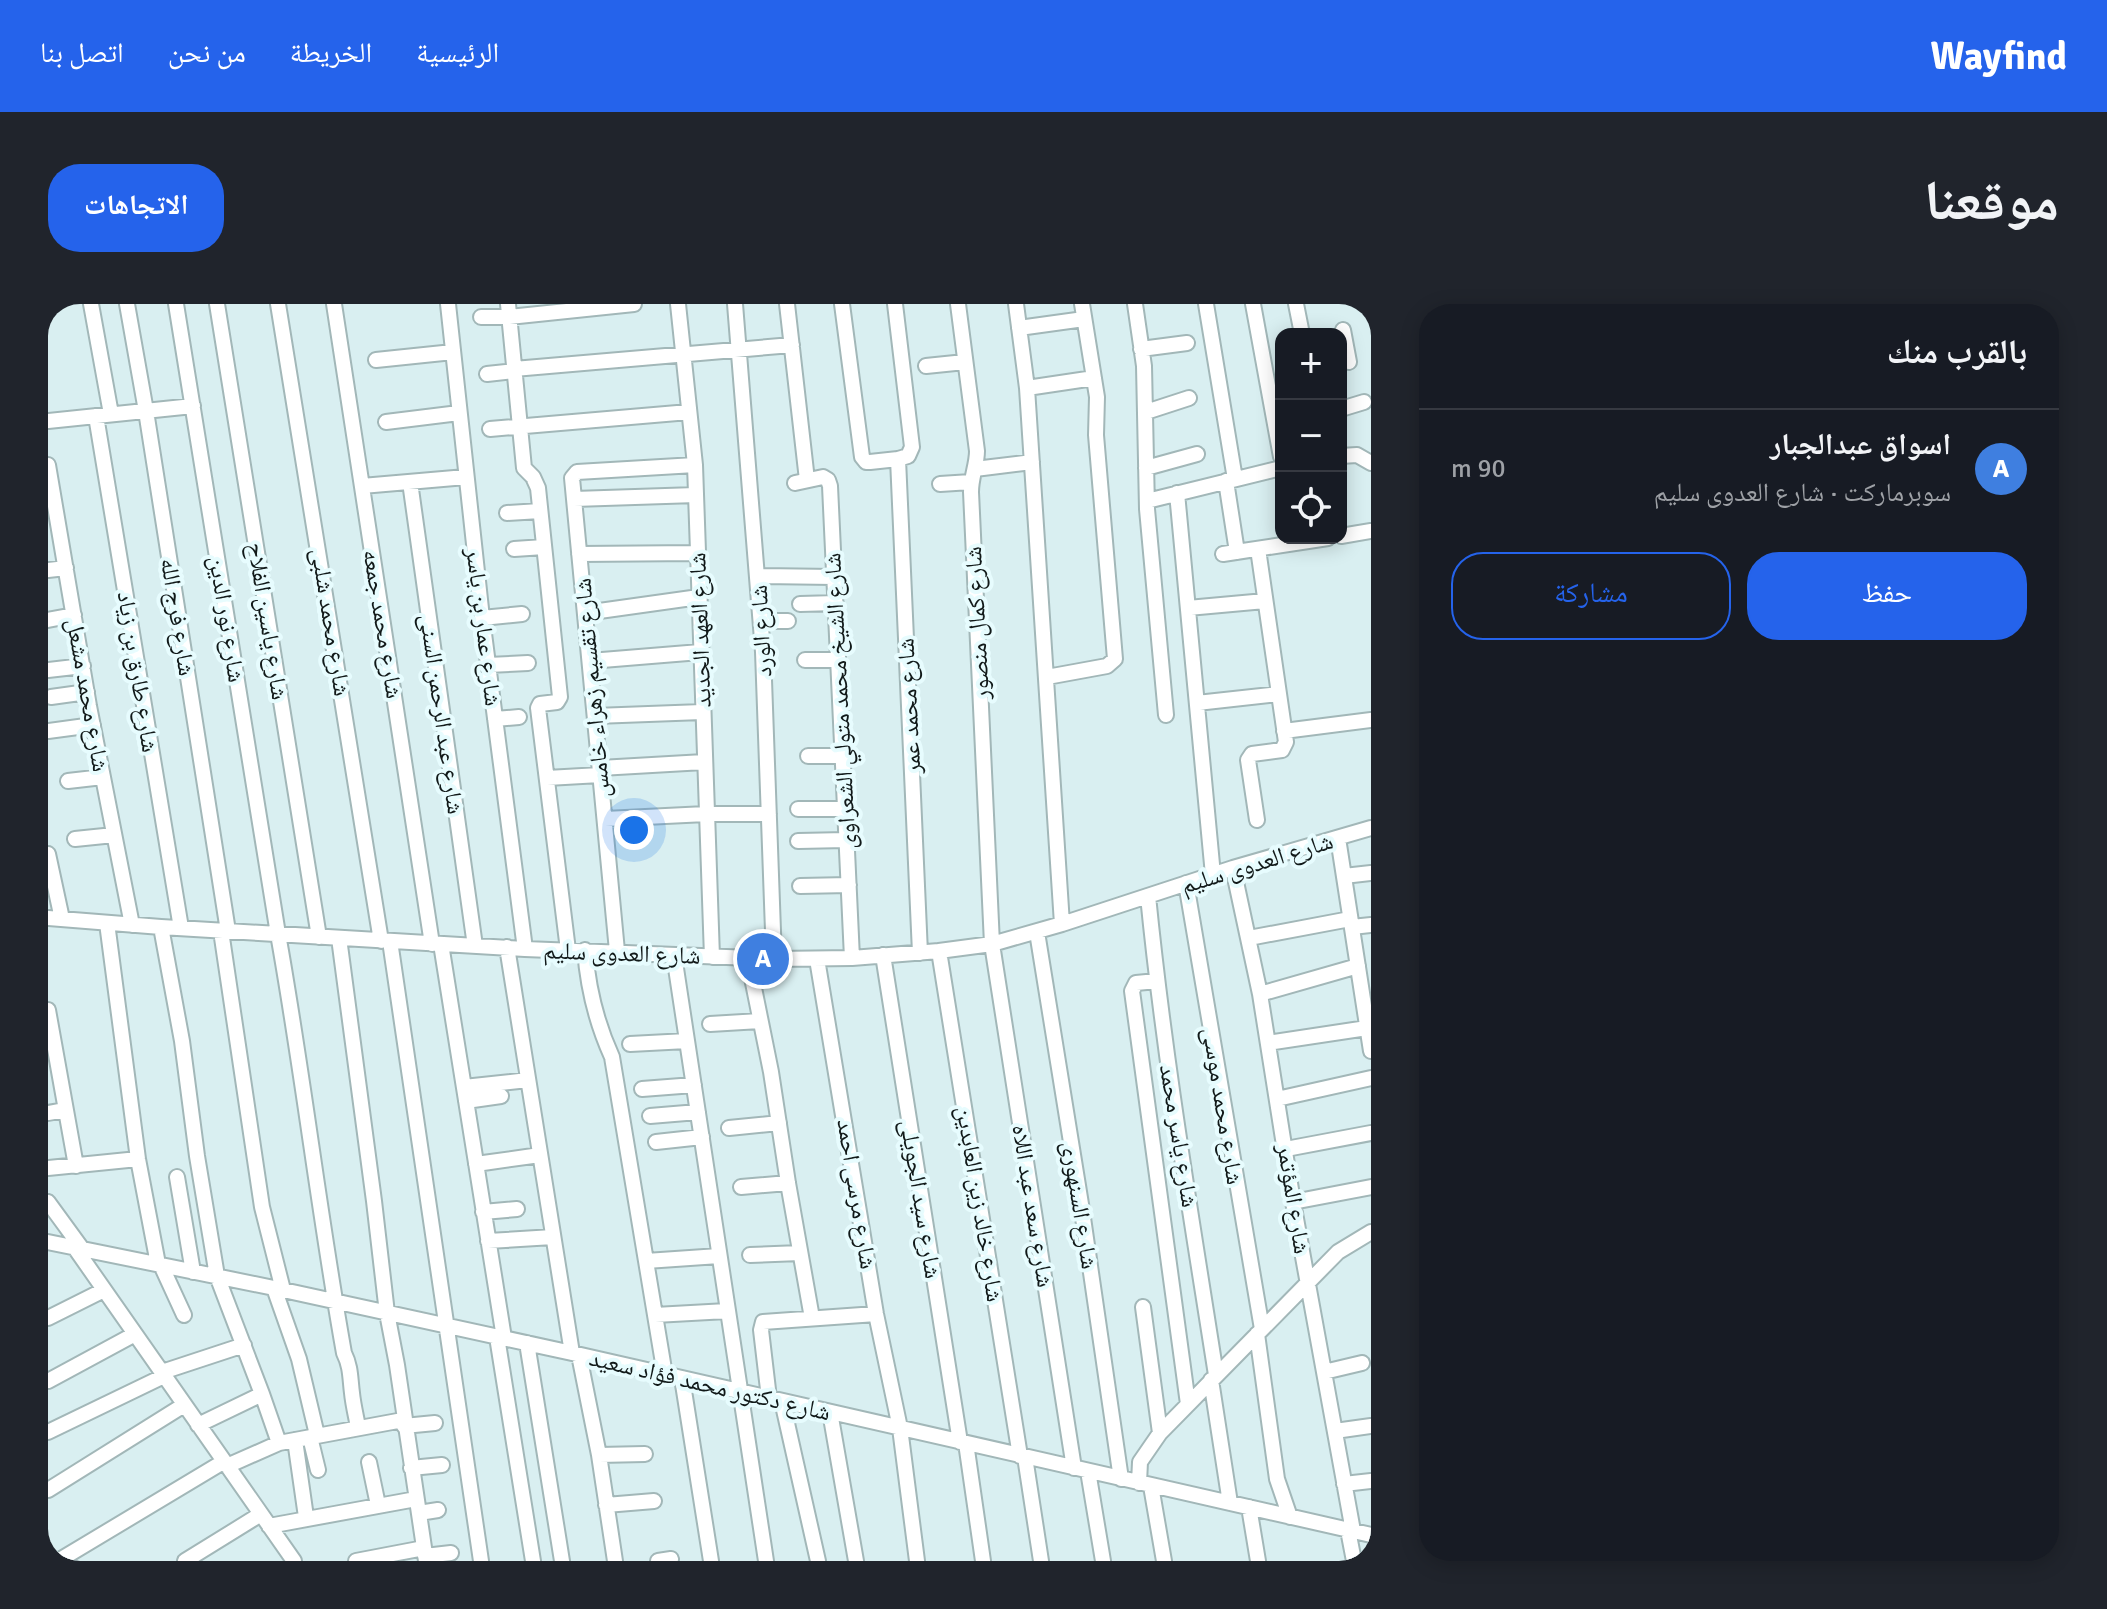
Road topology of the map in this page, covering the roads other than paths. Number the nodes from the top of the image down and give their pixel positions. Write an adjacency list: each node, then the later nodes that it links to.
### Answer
1 (91, 304): 47 (street, شارع طارق بن زياد)
2 (127, 304): 42 (street, شارع فرج الله)
3 (176, 304): 40 (street, شارع نور الدين)
4 (217, 304): 159 (street, شارع ياسين الفلاح)
5 (278, 304): 162 (street, شارع محمد شلبى)
6 (338, 304): 66 (street, شارع محمد جمعه)
7 (448, 304): 29 (street, شارع عمار بن ياسر)
8 (634, 304): 20 (street)
9 (678, 304): 30 (street, شارع العهد الجديد)
10 (735, 304): 27 (street, شارع الورد)
11 (787, 304): 26 (street)
12 (842, 304): 54 (street)
13 (895, 304): 54 (street)
14 (958, 304): 32 (street, شارع كمال منصور)
15 (1016, 304): 23 (street)
16 (1135, 304): 28 (street)
17 (1206, 304): 63 (street)
18 (1253, 304): 46 (street)
19 (1296, 304): 24 (street)
20 (509, 311): 22 (street); 34 (street)
21 (1083, 312): 23 (street); 36 (street)
22 (481, 317)
23 (1019, 328): 37 (street)
24 (1301, 328)
25 (1187, 343): 28 (street)
26 (792, 345): 27 (street); 85 (street, شارع الشيخ محمد متولي الشعراوى)
27 (739, 349): 30 (street); 84 (street, شارع الورد)
28 (1141, 349): 44 (street)
29 (453, 352): 31 (street); 45 (street, شارع عمار بن ياسر)
30 (682, 354): 34 (street); 43 (street, شارع العهد الجديد)
31 (376, 360)
32 (965, 362): 33 (street); 61 (street, شارع كمال منصور)
33 (926, 366)
34 (514, 370): 35 (street); 50 (street)
35 (487, 374)
36 (1094, 378): 37 (street); 106 (street)
37 (1027, 388): 55 (street)
38 (1189, 398): 44 (street)
39 (1364, 402): 41 (street)
40 (193, 406): 42 (street); 158 (street, شارع نور الدين)
41 (1347, 407)
42 (146, 411): 47 (street); 156 (street, شارع فرج الله)
43 (689, 412): 50 (street); 58 (street, شارع العهد الجديد)
44 (1146, 412): 59 (street)
45 (459, 413): 49 (street); 62 (street, شارع عمار بن ياسر)
46 (1275, 413)
47 (103, 415): 48 (street); 155 (street, شارع طارق بن زياد)
48 (48, 421)
49 (386, 422)
50 (520, 427): 51 (street); 72 (street)
51 (490, 429)
52 (1197, 454): 59 (street)
53 (1347, 456): 56 (street)
54 (898, 459): 172 (street, شارع محمد عمر)
55 (1032, 462): 61 (street); 106 (street)
56 (1371, 463)
57 (48, 465): 71 (street, شارع محمد مشعل)
58 (695, 465): 68 (street, شارع العهد الجديد); 69 (street, شارع تقسيم زهراء خامس)
59 (1146, 468): 70 (street)
60 (1275, 469): 63 (street)
61 (973, 476): 65 (street); 164 (street, شارع كمال منصور)
62 (466, 477): 64 (street); 94 (street, شارع عمار بن ياسر)
63 (1230, 480): 67 (street); 79 (street)
64 (410, 482): 66 (street); 165 (street, شارع عبد الرحمن السنى)
65 (940, 484)
66 (362, 486): 163 (street, شارع محمد جمعه)
67 (1177, 493): 70 (street); 90 (street)
68 (696, 495): 69 (street); 80 (street, شارع العهد الجديد)
69 (574, 499): 81 (street, شارع تقسيم زهراء خامس)
70 (1147, 501): 112 (street)
71 (52, 510): 82 (street, شارع محمد مشعل)
72 (540, 511): 73 (street); 77 (street)
73 (507, 513)
74 (1371, 531): 75 (street)
75 (1347, 535)
76 (1290, 544): 79 (street)
77 (544, 547): 78 (street); 125 (street)
78 (514, 549)
79 (1258, 549): 87 (street)
80 (697, 553): 81 (street); 86 (street, شارع العهد الجديد)
81 (579, 554): 91 (street, شارع تقسيم زهراء خامس)
82 (66, 568): 83 (street); 93 (street, شارع محمد مشعل)
83 (48, 570)
84 (757, 576): 85 (street); 96 (street, شارع الورد)
85 (834, 577): 88 (street, شارع الشيخ محمد متولي الشعراوى)
86 (699, 597): 91 (street); 98 (street, شارع العهد الجديد)
87 (1265, 601): 90 (street); 108 (street)
88 (836, 603): 89 (street); 100 (street, شارع الشيخ محمد متولي الشعراوى)
89 (800, 604)
90 (1188, 608): 110 (street)
91 (585, 613): 101 (street, شارع تقسيم زهراء خامس)
92 (522, 614): 94 (street)
93 (74, 615): 95 (street); 104 (street, شارع محمد مشعل)
94 (482, 618): 103 (street, شارع عمار بن ياسر)
95 (48, 620)
96 (761, 621): 97 (street); 130 (street, شارع الورد)
97 (788, 621)
98 (700, 652): 101 (street); 111 (street, شارع العهد الجديد)
99 (805, 660): 100 (street)
100 (838, 660): 121 (street, شارع الشيخ محمد متولي الشعراوى)
101 (590, 661): 113 (street, شارع تقسيم زهراء خامس)
102 (528, 663): 103 (street)
103 (488, 665): 115 (street, شارع عمار بن ياسر)
104 (83, 666): 105 (street); 107 (street, شارع محمد مشعل)
105 (48, 670)
106 (1047, 677): 151 (street)
107 (87, 692): 109 (street); 117 (street, شارع محمد مشعل)
108 (1279, 694): 110 (street); 119 (street)
109 (51, 697)
110 (1197, 703): 142 (street)
111 (702, 712): 113 (street); 122 (street, شارع العهد الجديد)
112 (1166, 715)
113 (595, 716): 123 (street, شارع تقسيم زهراء خامس)
114 (519, 717): 115 (street)
115 (495, 719): 167 (street, شارع عمار بن ياسر)
116 (1371, 720): 119 (street)
117 (93, 725): 118 (street); 124 (street, شارع محمد مشعل)
118 (48, 731)
119 (1284, 731): 132 (street)
120 (808, 756): 121 (street)
121 (842, 756): 128 (street, شارع الشيخ محمد متولي الشعراوى)
122 (704, 762): 123 (street); 129 (street, شارع العهد الجديد)
123 (600, 772): 125 (street); 131 (street, شارع تقسيم زهراء خامس)
124 (103, 777): 126 (street); 134 (street, شارع محمد مشعل)
125 (547, 778): 168 (street)
126 (68, 781)
127 (798, 809): 128 (street)
128 (845, 809): 137 (street, شارع الشيخ محمد متولي الشعراوى)
129 (706, 814): 130 (street); 131 (street); 175 (street, شارع العهد الجديد)
130 (769, 814): 178 (street, شارع الورد)
131 (605, 819): 170 (street, شارع تقسيم زهراء خامس)
132 (1257, 820)
133 (1371, 828): 135 (street, شارع العدوى سليم)
134 (114, 835): 136 (street); 152 (street, شارع محمد مشعل)
135 (1338, 838): 140 (street, شارع العدوى سليم); 143 (street)
136 (75, 839)
137 (846, 840): 138 (street); 145 (street, شارع الشيخ محمد متولي الشعراوى)
138 (798, 841)
139 (48, 854): 148 (street)
140 (1233, 868): 142 (street, شارع العدوى سليم); 161 (street, شارع المؤتمر)
141 (1371, 873): 143 (street)
142 (1213, 875): 144 (street, شارع العدوى سليم)
143 (1344, 876): 150 (street)
144 (1186, 883): 147 (street, شارع العدوى سليم); 247 (street, شارع محمد موسى)
145 (849, 885): 146 (street); 177 (street, شارع الشيخ محمد متولي الشعراوى)
146 (800, 886)
147 (1148, 896): 151 (street, شارع العدوى سليم); 181 (street, شارع ياسر محمد)
148 (55, 919): 149 (street, شارع العدوى سليم)
149 (107, 923): 152 (street, شارع العدوى سليم); 209 (street)
150 (1351, 923): 153 (street); 161 (street); 180 (street)
151 (1062, 924): 157 (street, شارع العدوى سليم)
152 (132, 925): 154 (street, شارع العدوى سليم)
153 (1371, 925)
154 (161, 927): 155 (street, شارع العدوى سليم); 233 (street)
155 (181, 928): 156 (street, شارع العدوى سليم)
156 (225, 931): 158 (street, شارع العدوى سليم); 235 (street, شارع فرج الله)
157 (1037, 932): 164 (street, شارع العدوى سليم); 287 (street, شارع السنهورى)
158 (278, 934): 159 (street, شارع العدوى سليم); 237 (street, شارع نور الدين)
159 (319, 937): 160 (street, شارع العدوى سليم)
160 (339, 938): 162 (street, شارع العدوى سليم); 240 (street)
161 (1249, 938): 183 (street, شارع المؤتمر)
162 (386, 941): 163 (street, شارع العدوى سليم); 246 (street, شارع محمد شلبى)
163 (436, 944): 165 (street, شارع العدوى سليم); 195 (street, شارع محمد جمعه)
164 (992, 944): 171 (street, شارع العدوى سليم); 286 (street, شارع سعد عبد اللاه)
165 (475, 946): 166 (street, شارع العدوى سليم)
166 (507, 947): 167 (street, شارع العدوى سليم); 192 (street)
167 (525, 949): 168 (street, شارع العدوى سليم)
168 (568, 950): 169 (street, شارع العدوى سليم)
169 (585, 950): 170 (street, شارع العدوى سليم); 230 (street)
170 (617, 951): 173 (street, شارع العدوى سليم)
171 (939, 951): 172 (street, شارع العدوى سليم); 280 (street, شارع خالد زين العابدين)
172 (920, 953): 174 (street, شارع العدوى سليم)
173 (674, 955): 175 (street, شارع العدوى سليم); 188 (street)
174 (883, 955): 177 (street, شارع العدوى سليم); 277 (street, شارع سيد الجويلى)
175 (712, 957): 176 (street, شارع العدوى سليم)
176 (748, 958): 178 (street, شارع العدوى سليم); 185 (street)
177 (852, 958): 179 (street, شارع العدوى سليم)
178 (774, 959): 179 (street, شارع العدوى سليم)
179 (817, 959): 241 (street, شارع مرسى احمد)
180 (1358, 966): 182 (street); 183 (street)
181 (1157, 981): 258 (street, شارع ياسر محمد); 263 (street)
182 (1366, 985): 187 (street)
183 (1260, 994): 189 (street, شارع المؤتمر)
184 (48, 1010): 198 (street)
185 (760, 1021): 186 (street); 202 (street)
186 (710, 1024)
187 (1370, 1038): 189 (street)
188 (687, 1041): 190 (street); 193 (street)
189 (1268, 1043): 197 (street, شارع المؤتمر)
190 (630, 1044)
191 (1371, 1078): 197 (street)
192 (528, 1080): 195 (street); 208 (street)
193 (694, 1085): 194 (street); 199 (street)
194 (642, 1089)
195 (465, 1094): 196 (street); 210 (street, شارع محمد جمعه)
196 (501, 1096)
197 (1277, 1099): 207 (street, شارع المؤتمر)
198 (65, 1110): 200 (street); 211 (street)
199 (698, 1112): 201 (street); 205 (street)
200 (48, 1113)
201 (650, 1116)
202 (779, 1123): 203 (street); 214 (street)
203 (729, 1128)
204 (1371, 1133): 207 (street)
205 (702, 1137): 206 (street); 229 (street)
206 (656, 1142)
207 (1286, 1149): 218 (street, شارع المؤتمر)
208 (540, 1155): 210 (street); 222 (street)
209 (138, 1159): 211 (street); 231 (street)
210 (476, 1164): 220 (street, شارع محمد جمعه)
211 (76, 1166): 212 (street)
212 (48, 1168)
213 (177, 1177): 232 (street)
214 (788, 1183): 215 (street); 227 (street)
215 (741, 1187)
216 (1371, 1187): 218 (street)
217 (48, 1202): 225 (street)
218 (1293, 1202): 234 (street, شارع المؤتمر)
219 (517, 1209): 220 (street)
220 (483, 1212): 223 (street, شارع محمد جمعه)
221 (1371, 1232): 234 (street)
222 (553, 1237): 223 (street); 252 (street)
223 (488, 1241): 249 (street, شارع محمد جمعه)
224 (48, 1242): 225 (street, شارع دكتور محمد فؤاد سعيد)
225 (74, 1248): 226 (street); 231 (street, شارع دكتور محمد فؤاد سعيد); 236 (street)
226 (48, 1253)
227 (800, 1253): 228 (street); 245 (street)
228 (750, 1255)
229 (719, 1256): 230 (street); 239 (street)
230 (646, 1261): 243 (street)
231 (160, 1265): 232 (street, شارع دكتور محمد فؤاد سعيد); 242 (street)
232 (193, 1272): 233 (street, شارع دكتور محمد فؤاد سعيد)
233 (217, 1276): 235 (street, شارع دكتور محمد فؤاد سعيد); 251 (street)
234 (1308, 1282): 247 (street); 254 (street, شارع المؤتمر)
235 (278, 1289): 237 (street, شارع دكتور محمد فؤاد سعيد); 275 (street, شارع فرج الله)
236 (104, 1290): 244 (street); 248 (street)
237 (335, 1302): 240 (street, شارع دكتور محمد فؤاد سعيد); 270 (street, شارع نور الدين)
238 (1143, 1307): 274 (street)
239 (727, 1311): 243 (street); 260 (street)
240 (387, 1313): 246 (street, شارع دكتور محمد فؤاد سعيد); 266 (street)
241 (876, 1314): 245 (street); 271 (street, شارع مرسى احمد)
242 (184, 1315)
243 (655, 1315): 256 (street)
244 (48, 1318)
245 (812, 1318): 262 (street)
246 (445, 1326): 249 (street, شارع دكتور محمد فؤاد سعيد); 310 (street, شارع محمد شلبى)
247 (1260, 1332): 258 (street); 300 (street, شارع محمد موسى)
248 (135, 1334): 255 (street); 259 (street)
249 (501, 1338): 250 (street, شارع دكتور محمد فؤاد سعيد); 311 (street, شارع محمد جمعه)
250 (527, 1343): 252 (street, شارع دكتور محمد فؤاد سعيد); 312 (street)
251 (244, 1345): 255 (street); 261 (street)
252 (576, 1354): 256 (street, شارع دكتور محمد فؤاد سعيد); 279 (street)
253 (1362, 1363): 254 (street)
254 (1324, 1372): 272 (street, شارع المؤتمر)
255 (163, 1374): 264 (street); 273 (street)
256 (665, 1375): 257 (street, شارع دكتور محمد فؤاد سعيد)
257 (682, 1378): 260 (street, شارع دكتور محمد فؤاد سعيد); 314 (street)
258 (1213, 1378): 263 (street); 293 (street, شارع ياسر محمد)
259 (48, 1381)
260 (739, 1392): 262 (street, شارع دكتور محمد فؤاد سعيد); 315 (street)
261 (262, 1394): 268 (street); 276 (street)
262 (776, 1400): 265 (street, شارع دكتور محمد فؤاد سعيد); 316 (street)
263 (1188, 1404): 274 (street)
264 (184, 1405): 268 (street); 291 (street)
265 (830, 1412): 271 (street, شارع دكتور محمد فؤاد سعيد); 317 (street)
266 (404, 1423): 267 (street); 270 (street); 284 (street)
267 (435, 1423)
268 (198, 1425): 282 (street)
269 (1371, 1426): 272 (street)
270 (358, 1427): 275 (street)
271 (900, 1428): 277 (street, شارع دكتور محمد فؤاد سعيد); 318 (street, شارع مرسى احمد)
272 (1335, 1431): 290 (street, شارع المؤتمر)
273 (48, 1432)
274 (1160, 1433): 289 (street)
275 (307, 1437): 276 (street); 285 (street); 299 (street)
276 (279, 1443): 282 (street)
277 (963, 1443): 280 (street, شارع دكتور محمد فؤاد سعيد); 319 (street, شارع سيد الجويلى)
278 (645, 1454): 279 (street)
279 (599, 1455): 295 (street)
280 (1022, 1457): 286 (street, شارع دكتور محمد فؤاد سعيد); 320 (street, شارع خالد زين العابدين)
281 (369, 1462): 294 (street)
282 (225, 1464): 301 (street); 306 (street)
283 (442, 1465): 284 (street)
284 (411, 1468): 296 (street)
285 (318, 1470)
286 (1081, 1470): 287 (street, شارع دكتور محمد فؤاد سعيد); 321 (street, شارع سعد عبد اللاه)
287 (1121, 1479): 289 (street, شارع دكتور محمد فؤاد سعيد)
288 (1371, 1481): 290 (street)
289 (1145, 1484): 293 (street, شارع دكتور محمد فؤاد سعيد); 322 (street)
290 (1344, 1484): 302 (street, شارع المؤتمر)
291 (48, 1490)
292 (654, 1501): 295 (street)
293 (1230, 1503): 297 (street, شارع دكتور محمد فؤاد سعيد)
294 (378, 1505): 296 (street); 299 (street)
295 (606, 1505): 313 (street)
296 (418, 1506): 298 (street); 305 (street)
297 (1249, 1507): 300 (street, شارع دكتور محمد فؤاد سعيد); 323 (street)
298 (438, 1510)
299 (306, 1517): 301 (street)
300 (1290, 1517): 302 (street, شارع دكتور محمد فؤاد سعيد)
301 (265, 1520): 307 (street); 308 (street)
302 (1350, 1531): 303 (street, شارع دكتور محمد فؤاد سعيد); 324 (street, شارع المؤتمر)
303 (1371, 1535)
304 (451, 1553): 305 (street)
305 (425, 1555): 309 (street)
306 (58, 1561)
307 (185, 1561)
308 (294, 1561)
309 (356, 1561)
310 (481, 1561)
311 (533, 1561)
312 (562, 1561)
313 (615, 1561)
314 (711, 1561)
315 (766, 1561)
316 (818, 1561)
317 (856, 1561)
318 (917, 1561)
319 (983, 1561)
320 (1041, 1561)
321 (1103, 1561)
322 (1164, 1561)
323 (1258, 1561)
324 (1354, 1561)

